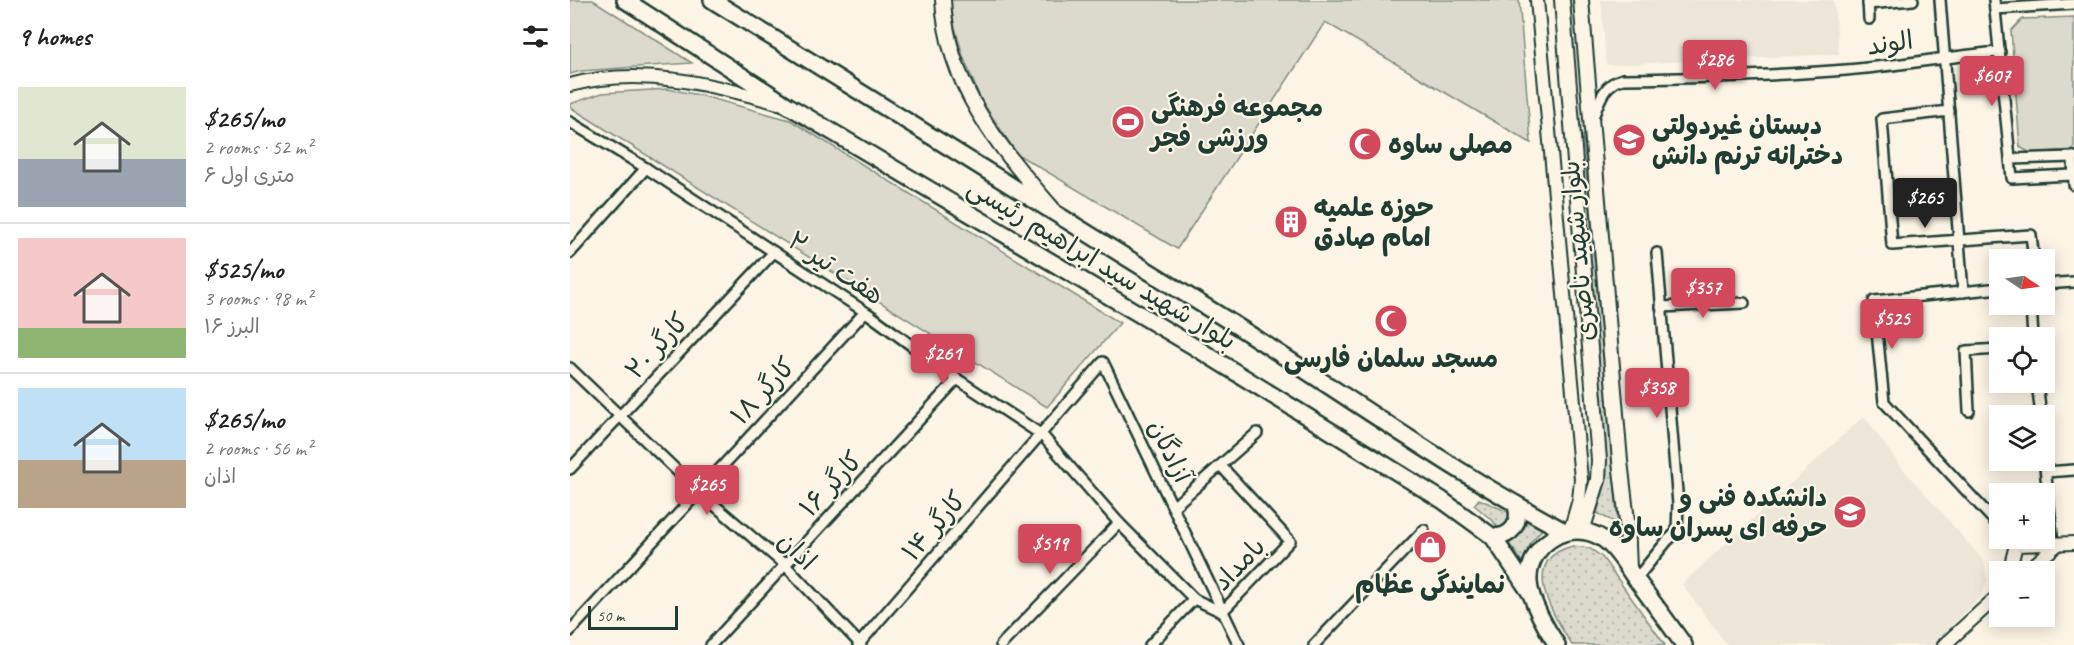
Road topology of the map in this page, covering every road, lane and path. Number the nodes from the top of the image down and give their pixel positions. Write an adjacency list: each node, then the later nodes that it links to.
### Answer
1 (625, 0): 16 (main road, بلوار شهید سید ابراهیم رئیسی)
2 (712, 0): 25 (main road, بلوار شهید سید ابراهیم رئیسی)
3 (943, 0): 25 (main road)
4 (1537, 0): 55 (street)
5 (1562, 0): 55 (main road, بلوار شهید ناصری)
6 (1581, 0): 19 (main road, بلوار شهید ناصری)
7 (1913, 0): 9 (street)
8 (1940, 0): 14 (street)
9 (1868, 2): 12 (street)
10 (1995, 4): 11 (street); 13 (street)
11 (2074, 4)
12 (1869, 19)
13 (2000, 52): 14 (street, الوند); 21 (street)
14 (1946, 57): 17 (street); 19 (street, الوند)
15 (570, 85): 16 (street)
16 (787, 105): 56 (main road, بلوار شهید سید ابراهیم رئیسی)
17 (1949, 111): 26 (street); 26 (street)
18 (570, 122): 22 (street, هفت تیر ۲)
19 (1591, 126): 61 (main road, بلوار شهید ناصری)
20 (2073, 157): 21 (street); 23 (street)
21 (2011, 159): 23 (street)
22 (646, 168): 28 (street, هفت تیر ۲); 29 (street)
23 (2073, 175): 24 (street)
24 (2074, 185)
25 (1057, 214): 50 (main road, بلوار شهید سید ابراهیم رئیسی)
26 (1960, 240): 27 (street); 34 (street)
27 (2033, 249)
28 (774, 252): 37 (street, هفت تیر ۲); 42 (street, کارگر ۲۰)
29 (570, 253)
30 (1657, 253): 36 (street)
31 (2074, 282): 32 (street)
32 (2055, 283)
33 (1989, 289): 34 (street)
34 (1963, 292): 52 (street)
35 (1744, 303): 36 (street)
36 (1662, 307): 61 (street)
37 (866, 312): 40 (street, هفت تیر ۲); 49 (street, کارگر ۱۸)
38 (1989, 350): 41 (street)
39 (570, 368): 42 (street, اذان)
40 (957, 379): 44 (street, هفت تیر ۲); 60 (street, کارگر ۱۶)
41 (1969, 411)
42 (620, 416): 46 (street, کارگر ۲۰); 49 (street, اذان)
43 (1257, 433): 45 (street)
44 (1042, 435): 51 (street, آزادگان); 53 (street, هفت تیر ۲); 67 (street, کارگر ۱۴)
45 (1221, 466): 51 (street); 65 (street, بامداد)
46 (570, 469)
47 (2074, 470): 48 (street)
48 (2046, 472): 58 (street)
49 (699, 492): 60 (street, اذان); 66 (street, کارگر ۱۸)
50 (1516, 506): 55 (main road, بلوار شهید سید ابراهیم رئیسی); 56 (main road)
51 (1173, 507): 65 (street, آزادگان)
52 (1989, 515)
53 (1119, 524): 63 (street, هفت تیر ۲); 69 (street)
54 (1424, 530): 72 (street)
55 (1573, 531): 61 (main road, بلوار شهید سید ابراهیم رئیسی); 62 (main road)
56 (1493, 537): 62 (main road, بلوار شهید سید ابراهیم رئیسی)
57 (2074, 543): 58 (street)
58 (2056, 544): 59 (street)
59 (2038, 561)
60 (785, 565): 67 (street, اذان); 68 (street, کارگر ۱۶)
61 (1632, 574): 74 (main road, بلوار شهید سید ابراهیم رئیسی)
62 (1531, 594): 73 (main road, بلوار شهید سید ابراهیم رئیسی)
63 (1194, 599): 65 (street, هفت تیر ۲); 70 (street)
64 (1989, 604): 75 (street)
65 (1222, 612): 71 (street, آزادگان)
66 (570, 631)
67 (859, 644)
68 (711, 645)
69 (1001, 645)
70 (1150, 645)
71 (1239, 645)
72 (1314, 645)
73 (1557, 645)
74 (1684, 645)
75 (1944, 645)

